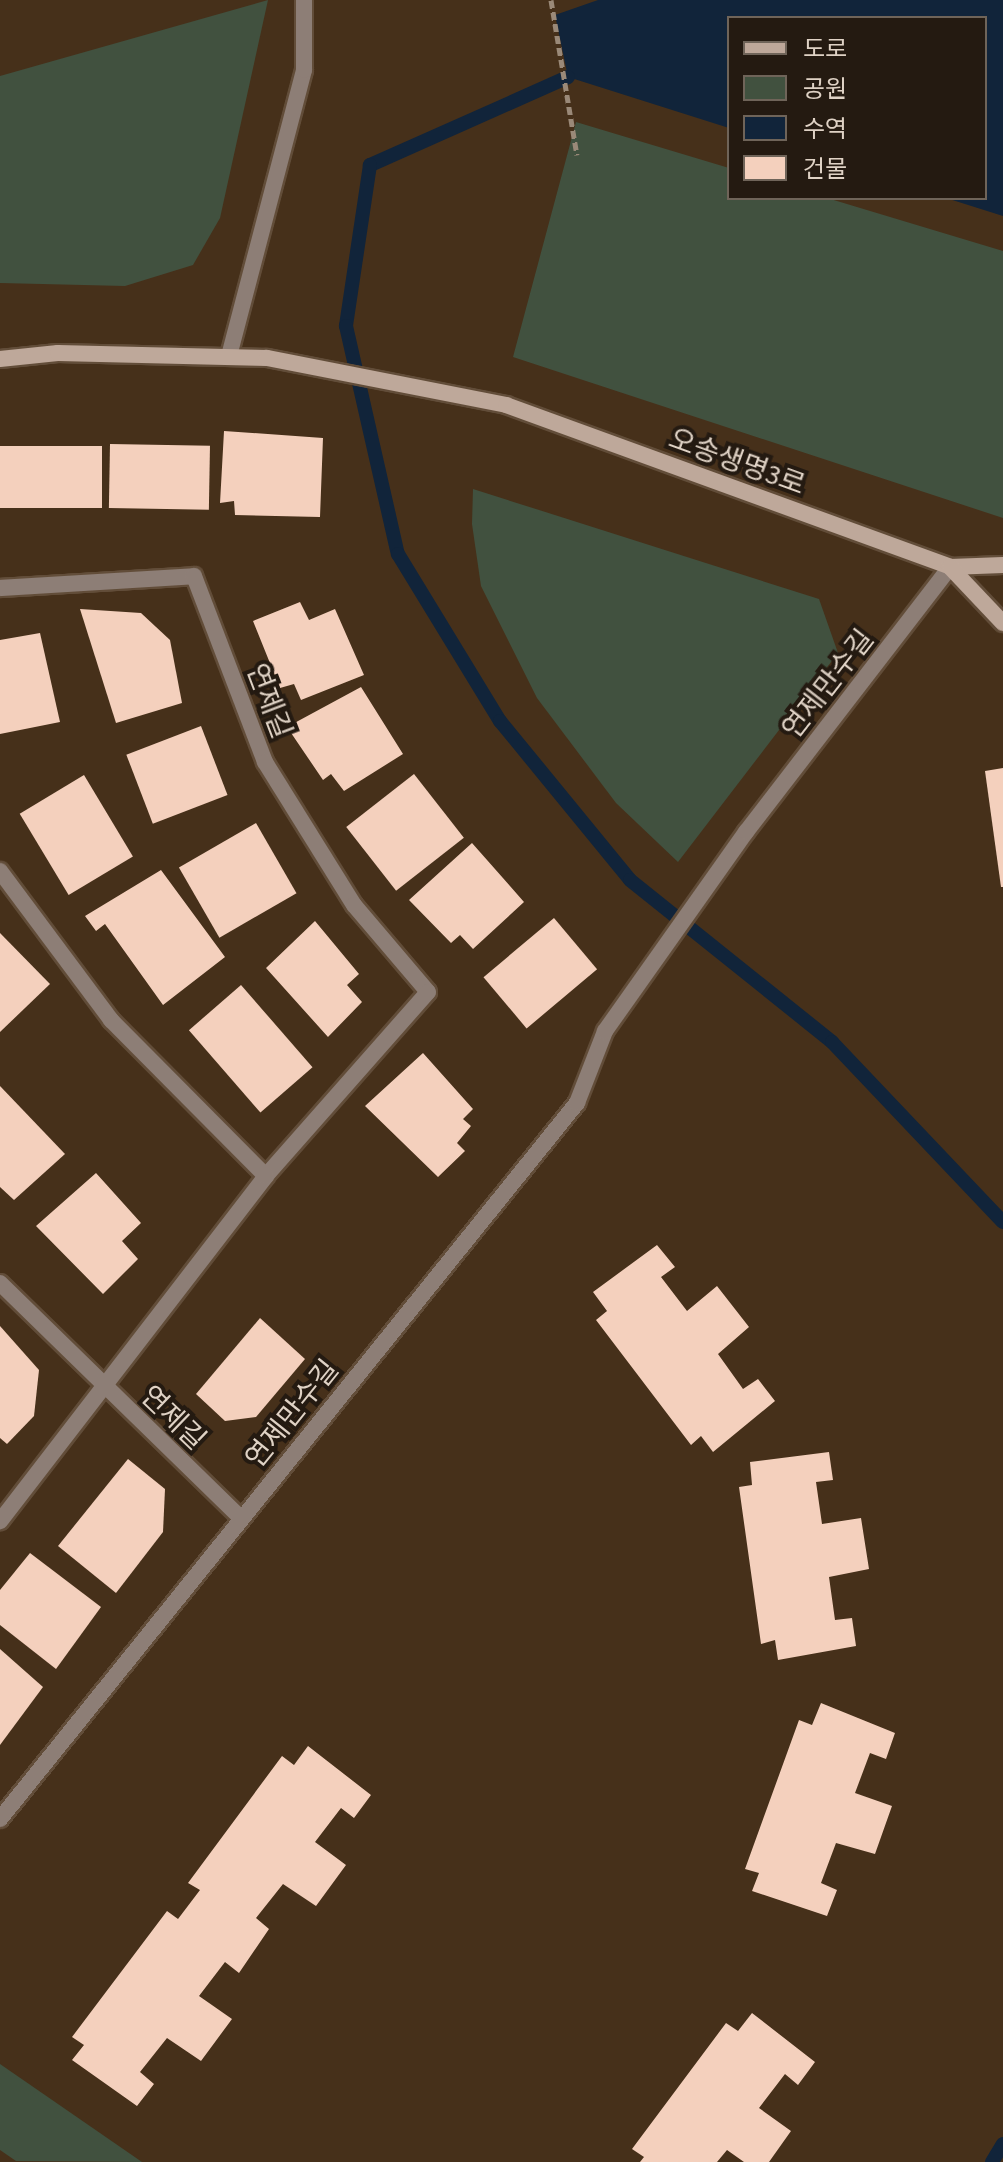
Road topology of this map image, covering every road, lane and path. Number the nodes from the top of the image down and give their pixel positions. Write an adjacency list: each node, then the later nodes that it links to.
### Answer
1 (304, 0): 4 (street)
2 (551, 0): 3 (path)
3 (577, 155)
4 (229, 356): 5 (street); 7 (street, 오송생명3로)
5 (0, 359)
6 (1003, 565): 7 (street, 오송생명3로)
7 (950, 567): 9 (street, 오송생명3로); 14 (street, 연제만수길)
8 (0, 588): 11 (street, 연제길)
9 (1003, 623)
10 (0, 871): 11 (street)
11 (266, 1176): 13 (street, 연제길)
12 (0, 1283): 13 (street, 연제길)
13 (104, 1388): 14 (street, 연제길); 15 (street, 연제길)
14 (241, 1518): 16 (street, 연제만수길)
15 (0, 1522)
16 (0, 1819)

